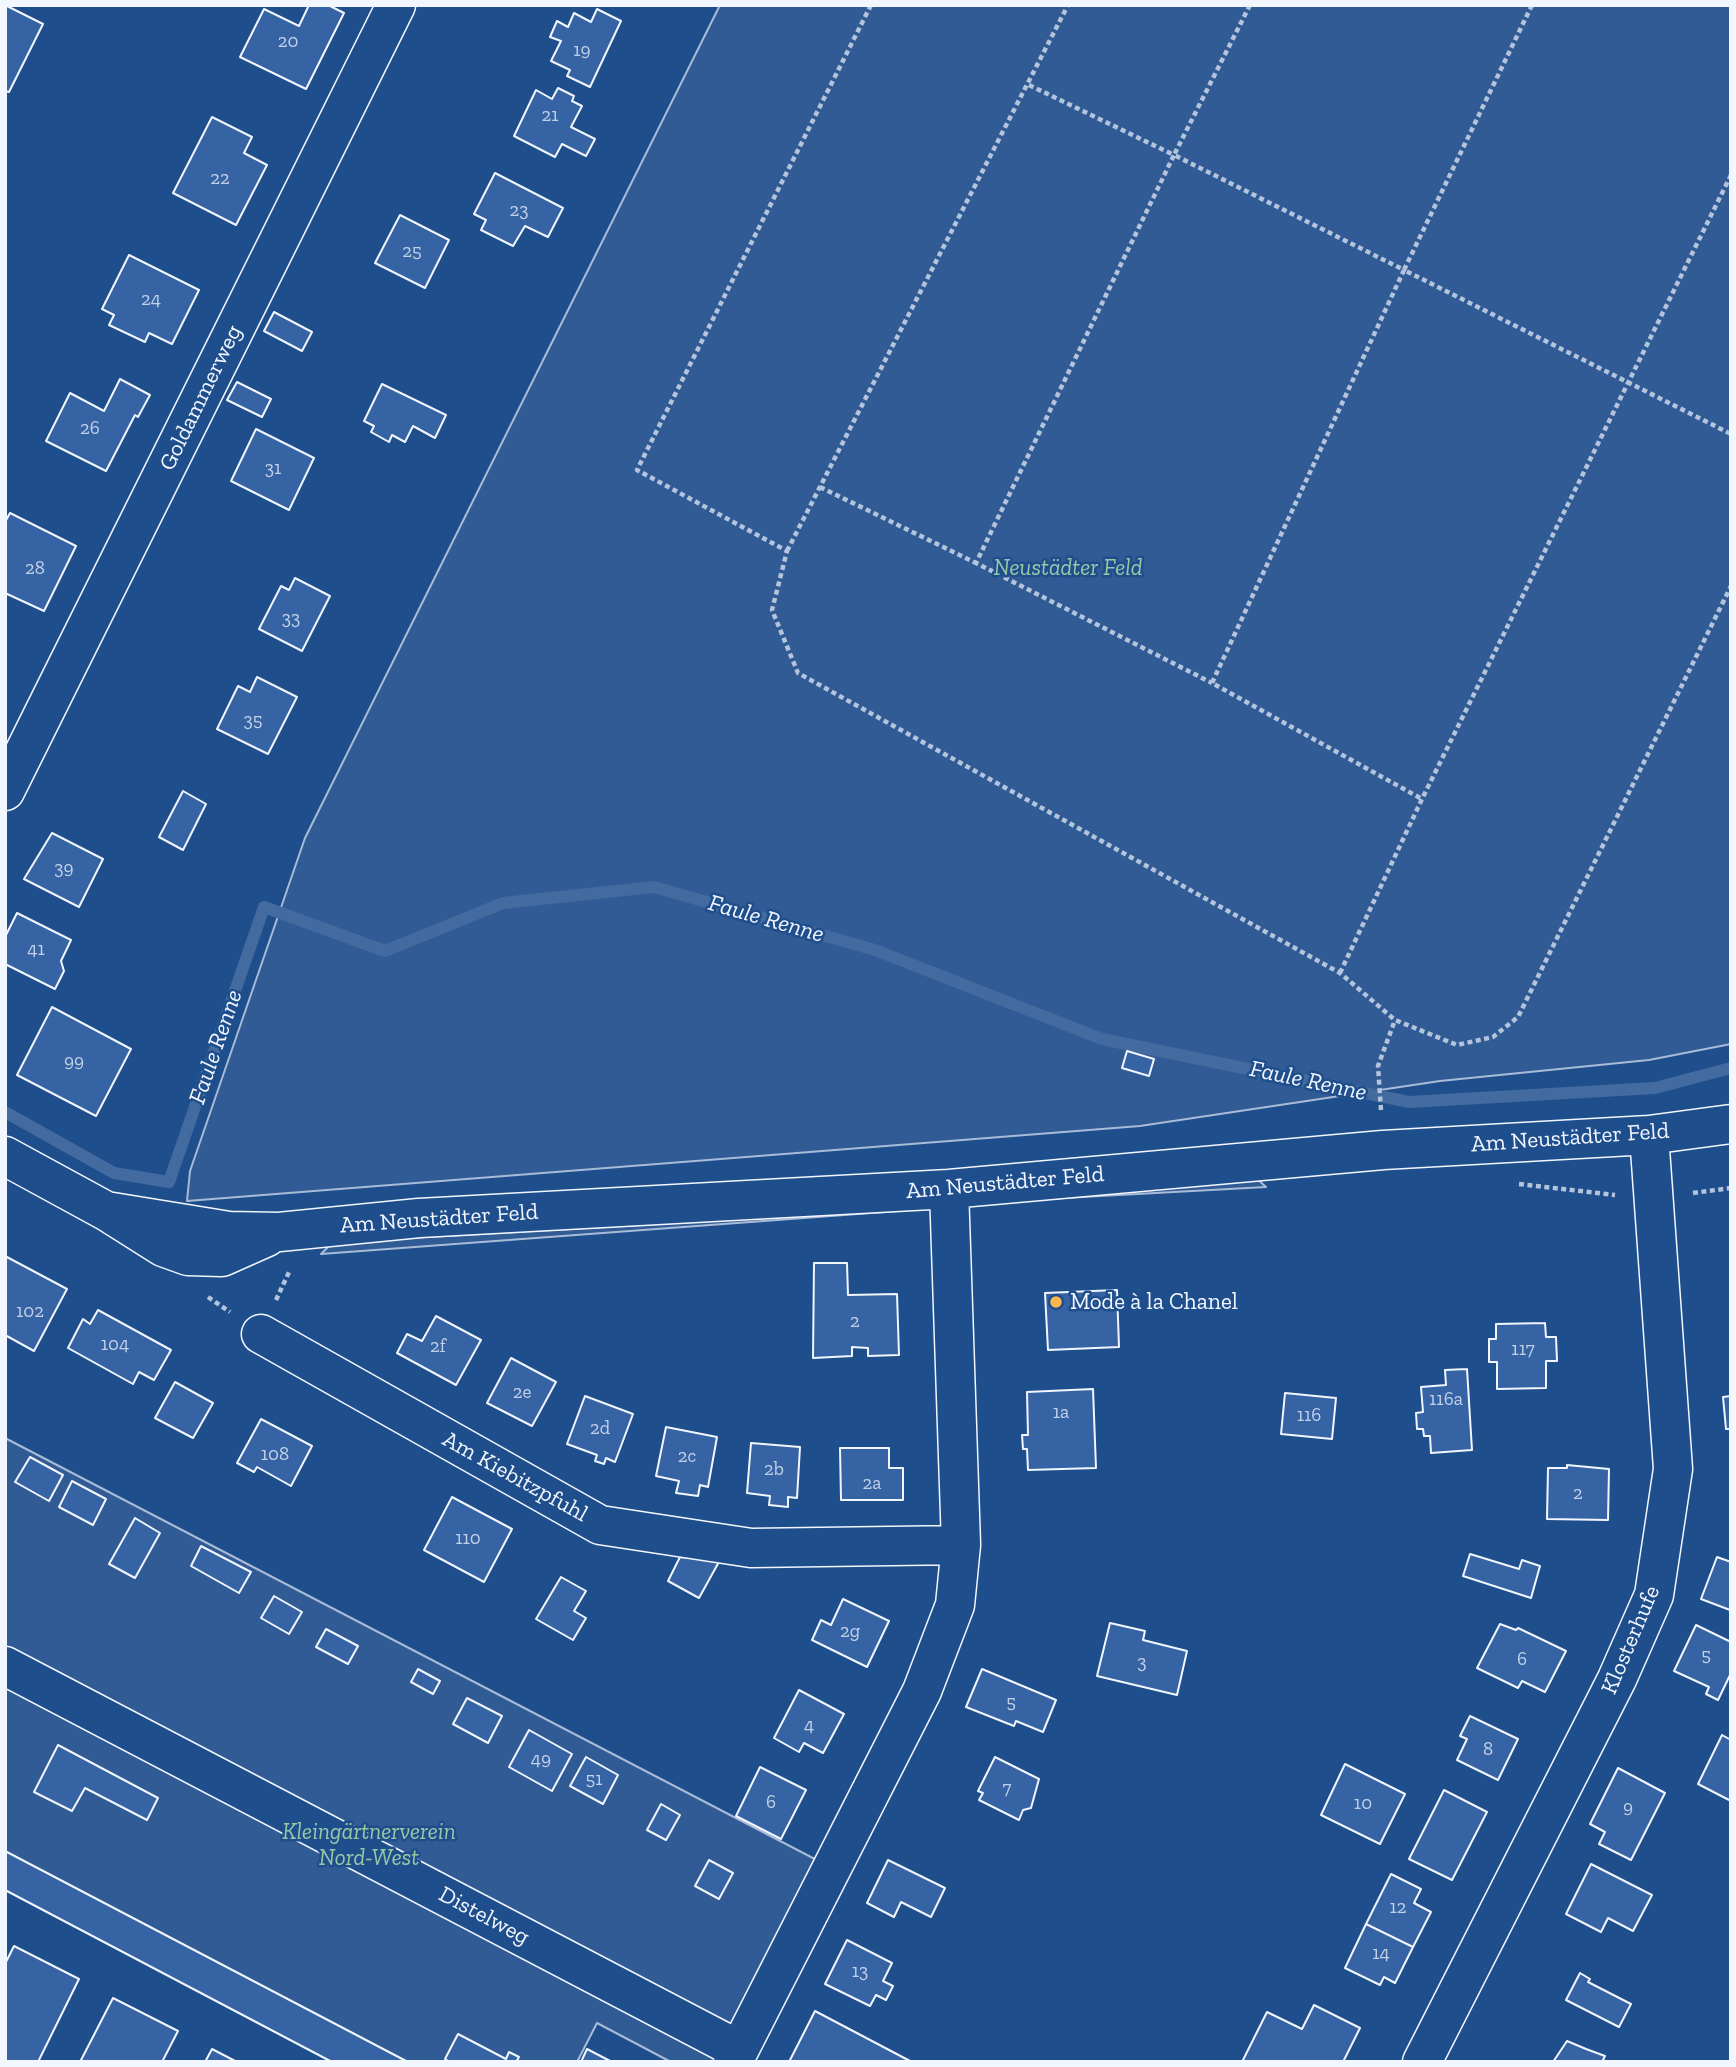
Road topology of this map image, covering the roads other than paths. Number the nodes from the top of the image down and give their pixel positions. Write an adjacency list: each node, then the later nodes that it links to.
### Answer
1 (396, 5): 2 (street, Goldammerweg)
2 (5, 791)
3 (1731, 1124): 4 (street, Am Neustädter Feld)
4 (1649, 1135): 6 (street, Am Neustädter Feld); 11 (street, Klosterhufe)
5 (5, 1156): 6 (street, Am Neustädter Feld)
6 (949, 1189): 8 (street)
7 (261, 1334): 8 (street, Am Kiebitzpfuhl)
8 (961, 1545): 10 (street)
9 (5, 1666): 10 (street, Distelweg)
10 (736, 2056)
11 (1422, 2062)

